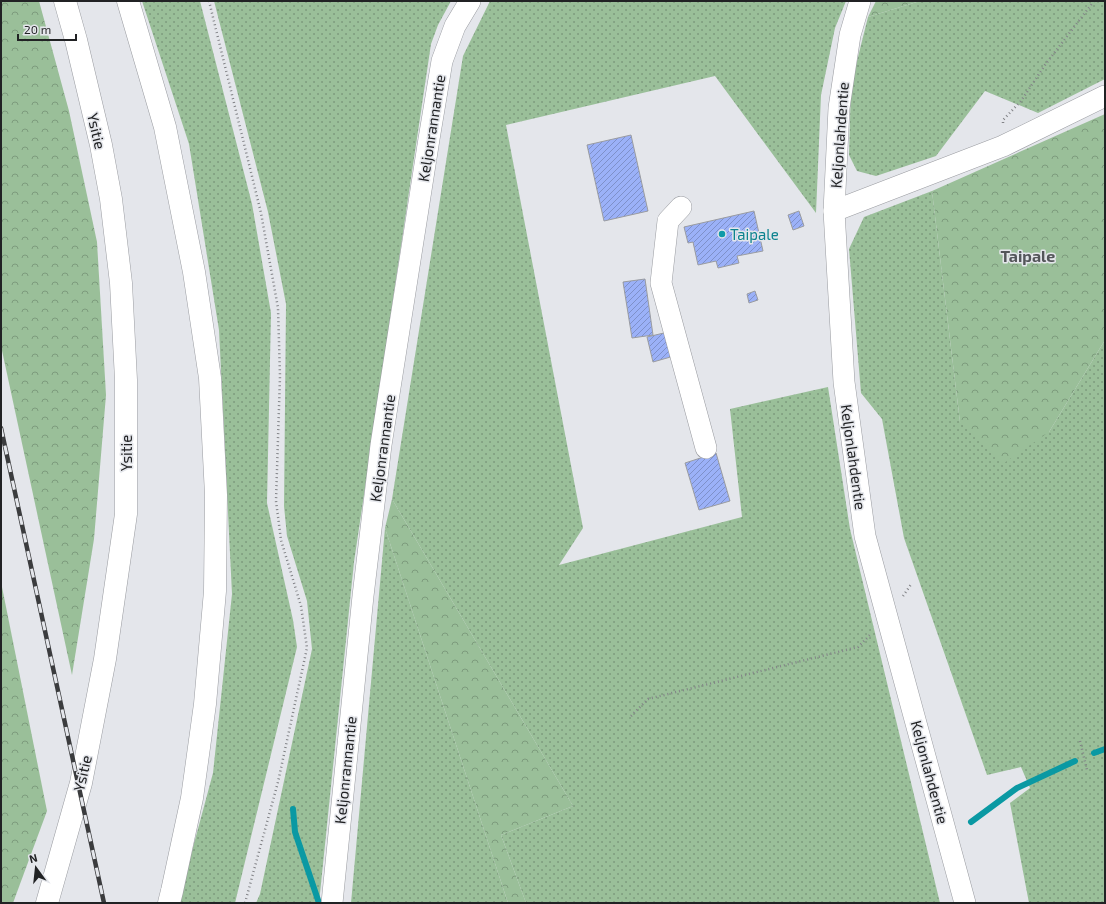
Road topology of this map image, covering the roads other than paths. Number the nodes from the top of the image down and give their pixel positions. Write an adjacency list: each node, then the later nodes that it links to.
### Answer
1 (65, 1): 9 (highway, Ysitie)
2 (128, 1): 10 (highway)
3 (470, 1): 11 (street, Keljonrannantie)
4 (860, 1): 7 (street, Keljonlahdentie)
5 (1105, 96): 7 (street)
6 (681, 207): 8 (street)
7 (834, 211): 12 (street, Keljonlahdentie)
8 (706, 448)
9 (47, 903)
10 (169, 903)
11 (332, 903)
12 (965, 903)

